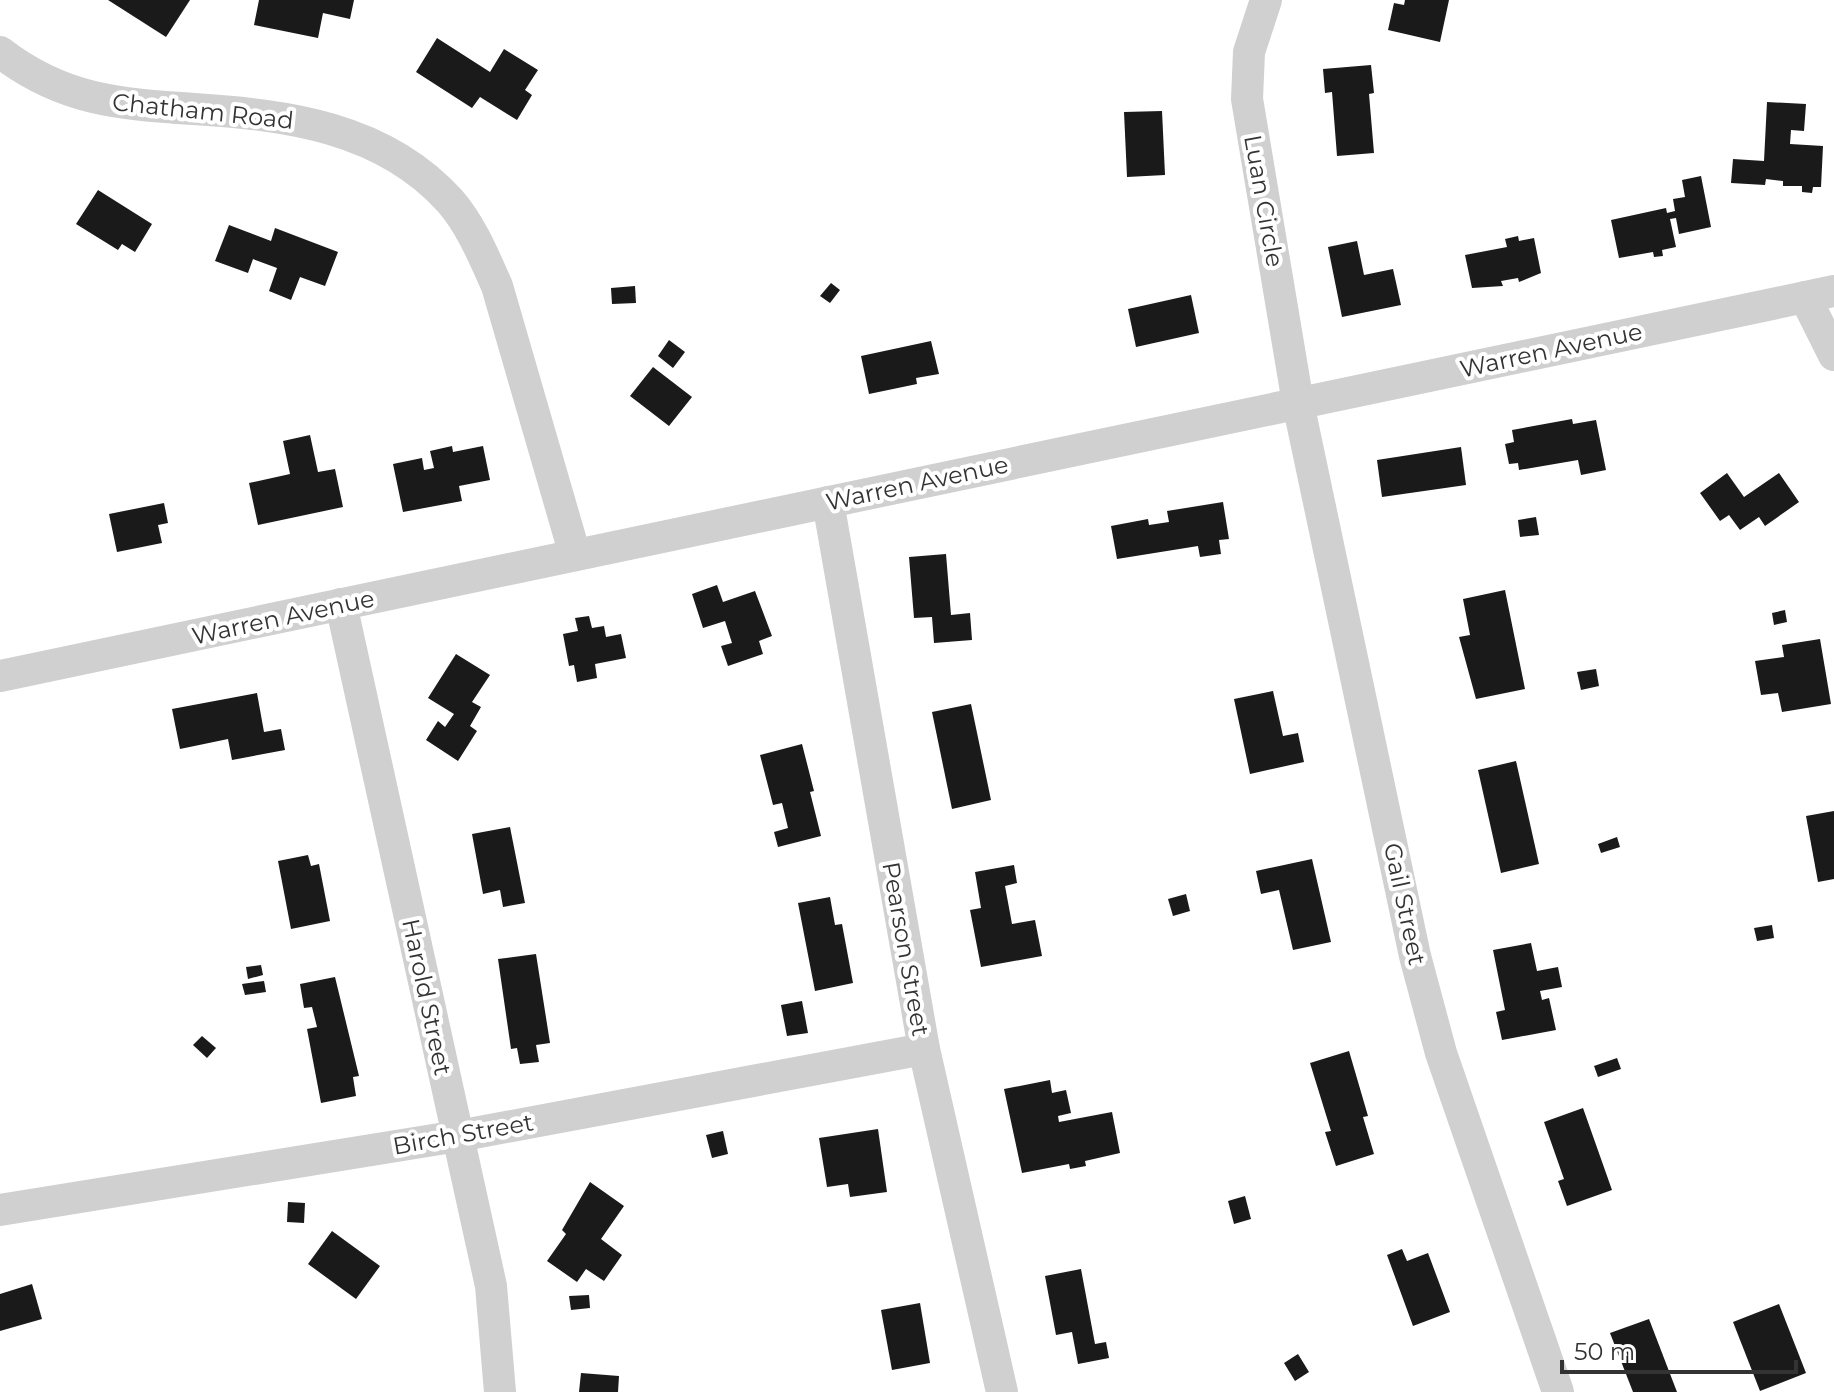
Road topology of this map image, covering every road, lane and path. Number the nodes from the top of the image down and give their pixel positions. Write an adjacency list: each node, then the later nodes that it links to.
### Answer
1 (1266, 0): 5 (street, Luan Circle)
2 (0, 52): 7 (street, Chatham Road)
3 (1820, 294): 4 (street); 5 (street, Warren Avenue)
4 (1834, 355)
5 (1298, 403): 6 (street, Warren Avenue); 15 (street, Gail Street)
6 (828, 502): 7 (street, Warren Avenue); 10 (street, Pearson Street)
7 (575, 555): 8 (street, Warren Avenue)
8 (341, 604): 9 (street, Warren Avenue); 11 (street, Harold Street)
9 (0, 676)
10 (924, 1049): 11 (street, Birch Street); 14 (street, Pearson Street)
11 (458, 1136): 12 (street, Birch Street); 13 (street, Harold Street)
12 (0, 1210)
13 (500, 1392)
14 (1002, 1392)
15 (1558, 1392)

